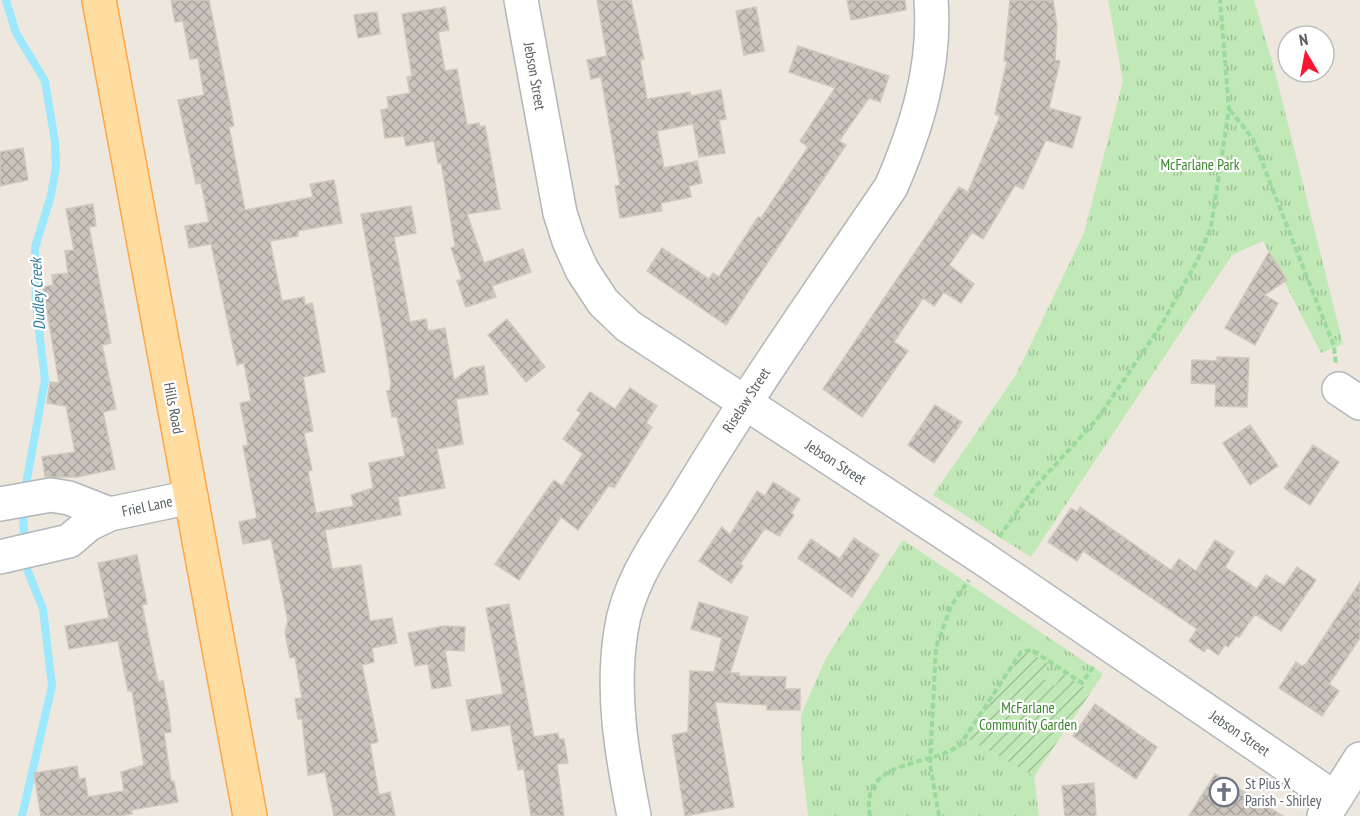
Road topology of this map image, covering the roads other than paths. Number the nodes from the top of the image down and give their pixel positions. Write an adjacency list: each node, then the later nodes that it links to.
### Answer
1 (99, 0): 5 (main road, Hills Road)
2 (521, 0): 4 (street, Jebson Street)
3 (931, 0): 4 (street, Riselaw Street)
4 (744, 401): 10 (street, Jebson Street); 12 (street, Riselaw Street)
5 (191, 497): 7 (street, Friel Lane); 11 (main road, Hills Road)
6 (0, 504): 7 (street, Friel Lane)
7 (110, 514): 8 (street)
8 (0, 557)
9 (1360, 759): 10 (street)
10 (1328, 807)
11 (250, 816)
12 (634, 816)

